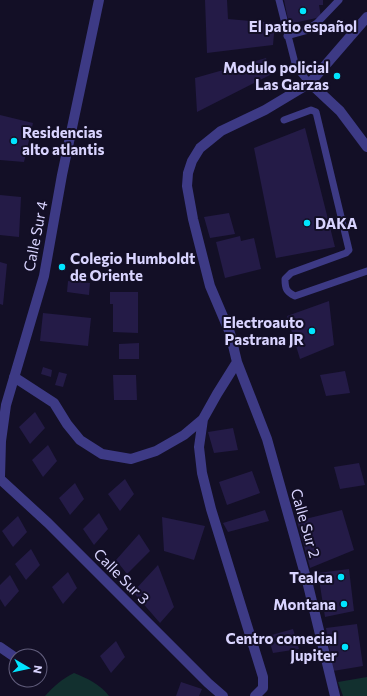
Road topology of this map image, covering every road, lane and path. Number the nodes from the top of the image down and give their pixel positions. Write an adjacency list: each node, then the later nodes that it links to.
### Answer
1 (99, 0): 11 (street, Calle Sur 4)
2 (279, 0): 5 (lane)
3 (339, 0): 5 (lane)
4 (367, 17): 6 (street, Calle Sur 2)
5 (287, 36): 6 (lane)
6 (310, 83): 8 (street); 10 (street, Calle Sur 2)
7 (284, 120): 9 (lane)
8 (367, 147)
9 (367, 271)
10 (238, 362): 12 (street); 16 (street, Calle Sur 2)
11 (14, 377): 12 (street); 13 (street, Calle Sur 4)
12 (203, 419): 15 (street)
13 (0, 478): 14 (street, Calle Sur 3)
14 (223, 696)
15 (255, 696)
16 (335, 696)

